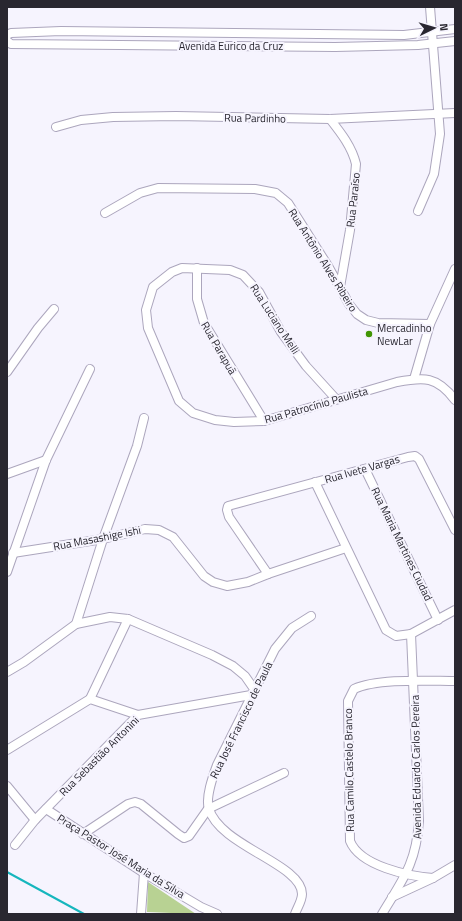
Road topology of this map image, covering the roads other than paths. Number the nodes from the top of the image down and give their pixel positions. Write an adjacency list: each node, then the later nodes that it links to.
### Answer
1 (430, 7): 3 (street)
2 (455, 29): 3 (street, Avenida Eurico da Cruz)
3 (432, 32): 4 (street, Avenida Eurico da Cruz); 8 (street)
4 (216, 33): 5 (street, Avenida Eurico da Cruz); 9 (street)
5 (7, 35)
6 (7, 41): 9 (street, Avenida Eurico da Cruz)
7 (455, 41): 8 (street, Avenida Eurico da Cruz)
8 (434, 44): 9 (street, Avenida Eurico da Cruz); 11 (street)
9 (216, 46)
10 (455, 114): 11 (street, Rua Pardinho)
11 (440, 115): 12 (street, Rua Pardinho); 14 (street)
12 (330, 119): 13 (street, Rua Pardinho); 18 (street, Rua Paraíso)
13 (56, 127)
14 (418, 211)
15 (105, 213): 18 (street, Rua Antônio Alves Ribeiro)
16 (197, 268): 24 (street, Rua Luciano Melli); 27 (street, Rua Parapuã); 27 (street, Rua Patrocínio Paulista)
17 (455, 269): 20 (street)
18 (340, 287): 20 (street, Rua Antônio Alves Ribeiro)
19 (54, 309): 22 (street)
20 (430, 324): 23 (street)
21 (90, 369): 28 (street)
22 (7, 372)
23 (414, 379): 24 (street, Rua Patrocínio Paulista); 25 (street, Rua Patrocínio Paulista)
24 (336, 399): 27 (street, Rua Patrocínio Paulista)
25 (455, 400)
26 (144, 418): 33 (street)
27 (264, 421)
28 (46, 460): 30 (street); 35 (street)
29 (365, 469): 31 (street, Rua Ivete Vargas); 32 (street, Rua Ivete Vargas); 41 (street, Rua Maria Martines Ciudad)
30 (7, 474)
31 (315, 482): 34 (street); 37 (street, Rua Ivete Vargas)
32 (455, 530)
33 (103, 539): 35 (street, Rua Masashige Ishi); 37 (street, Rua Masashige Ishi); 42 (street)
34 (346, 548): 37 (street, Rua Masashige Ishi); 43 (street)
35 (13, 553): 36 (street)
36 (7, 572)
37 (268, 574)
38 (455, 610): 41 (street)
39 (311, 616): 47 (street, Rua José Francisco de Paula)
40 (128, 619): 42 (street); 47 (street); 48 (street)
41 (438, 620): 43 (street)
42 (76, 624): 44 (street)
43 (411, 634): 45 (street, Avenida Eduardo Carlos Pereira)
44 (7, 672)
45 (414, 681): 46 (street, Rua Camilo Castelo Branco); 60 (street, Avenida Eduardo Carlos Pereira); 60 (street, Rua Camilo Castelo Branco)
46 (455, 681)
47 (253, 692): 49 (street, Rua Sebastião Antonini); 54 (street, Rua José Francisco de Paula)
48 (90, 700): 49 (street); 50 (street)
49 (138, 715): 53 (street, Rua Sebastião Antonini)
50 (7, 750)
51 (284, 773): 54 (street)
52 (7, 786): 55 (street)
53 (46, 809): 55 (street, Rua Sebastião Antonini); 56 (street, Praça Pastor José Maria da Silva)
54 (208, 809): 56 (street); 65 (street)
55 (34, 820): 57 (street, Rua Sebastião Antonini)
56 (83, 834): 59 (street, Praça Pastor José Maria da Silva)
57 (15, 846)
58 (455, 865): 61 (street)
59 (144, 873): 63 (street); 64 (street, Praça Pastor José Maria da Silva)
60 (406, 874): 61 (street, Rua Camilo Castelo Branco); 62 (street, Avenida Eduardo Carlos Pereira)
61 (433, 878): 62 (street)
62 (392, 897): 66 (street, Avenida Eduardo Carlos Pereira)
63 (140, 914)
64 (217, 914)
65 (295, 914)
66 (382, 914)

